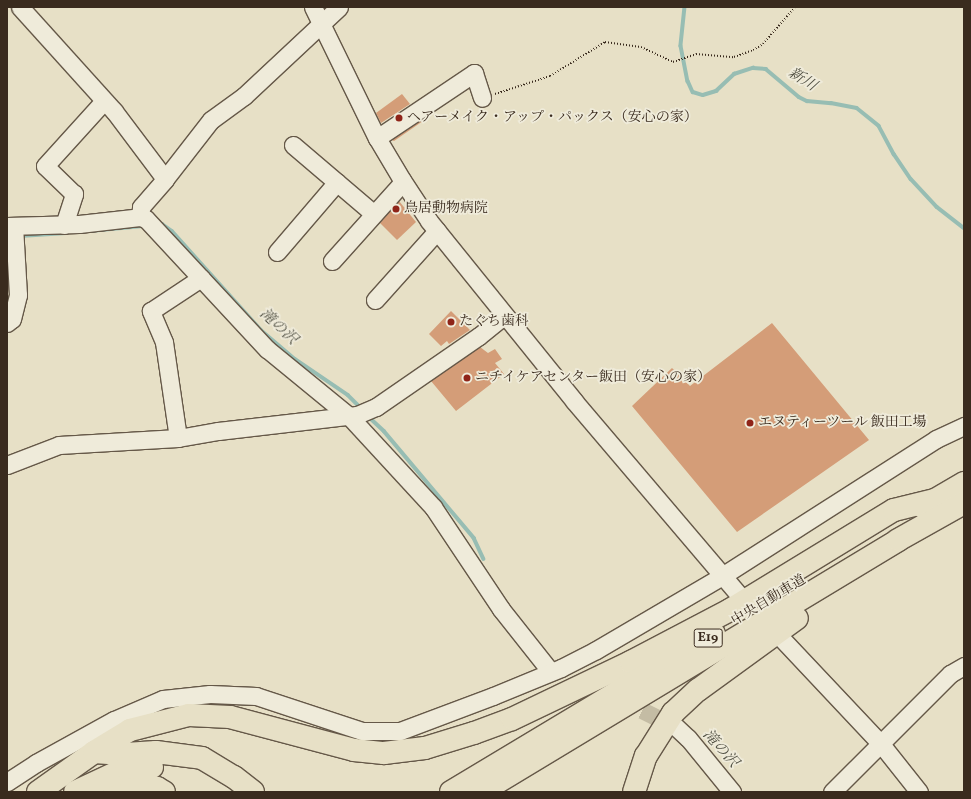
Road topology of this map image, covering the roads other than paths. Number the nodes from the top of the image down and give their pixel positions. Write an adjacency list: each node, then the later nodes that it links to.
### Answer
1 (20, 7): 6 (street)
2 (313, 7): 4 (street)
3 (339, 7): 4 (street)
4 (321, 25): 7 (street); 9 (street)
5 (482, 98): 7 (street)
6 (104, 101): 9 (street); 14 (street)
7 (376, 138): 11 (street)
8 (293, 145): 10 (street)
9 (165, 179): 13 (street)
10 (337, 182): 12 (street); 17 (street)
11 (403, 182): 12 (street); 16 (street)
12 (374, 214): 18 (street)
13 (148, 222): 14 (street); 19 (street)
14 (64, 224): 15 (street)
15 (12, 231): 22 (street)
16 (437, 231): 20 (street); 21 (street)
17 (277, 252)
18 (332, 261)
19 (201, 278): 23 (street); 25 (street)
20 (375, 300)
21 (505, 314): 23 (street); 31 (street)
22 (7, 323)
23 (359, 414): 25 (street); 34 (street)
24 (964, 426): 31 (street)
25 (178, 438): 26 (street)
26 (7, 465)
27 (964, 483): 28 (highway, 中央自動車道 / E19)
28 (934, 500): 39 (highway); 47 (highway, 中央自動車道 / E19)
29 (964, 503): 48 (highway, 中央自動車道 / E19)
30 (964, 509): 49 (highway)
31 (722, 576): 32 (street); 34 (street)
32 (740, 596)
33 (782, 640): 38 (street)
34 (556, 670): 36 (street); 41 (street)
35 (961, 674): 38 (street)
36 (582, 680)
37 (676, 727): 50 (street)
38 (881, 744): 51 (street); 52 (street)
39 (94, 752): 42 (highway); 46 (highway)
40 (102, 780): 43 (highway); 44 (highway); 45 (highway)
41 (7, 782)
42 (38, 792)
43 (75, 792)
44 (164, 792)
45 (231, 792)
46 (253, 792)
47 (451, 792)
48 (481, 792)
49 (634, 792)
50 (732, 792)
51 (832, 792)
52 (920, 792)

